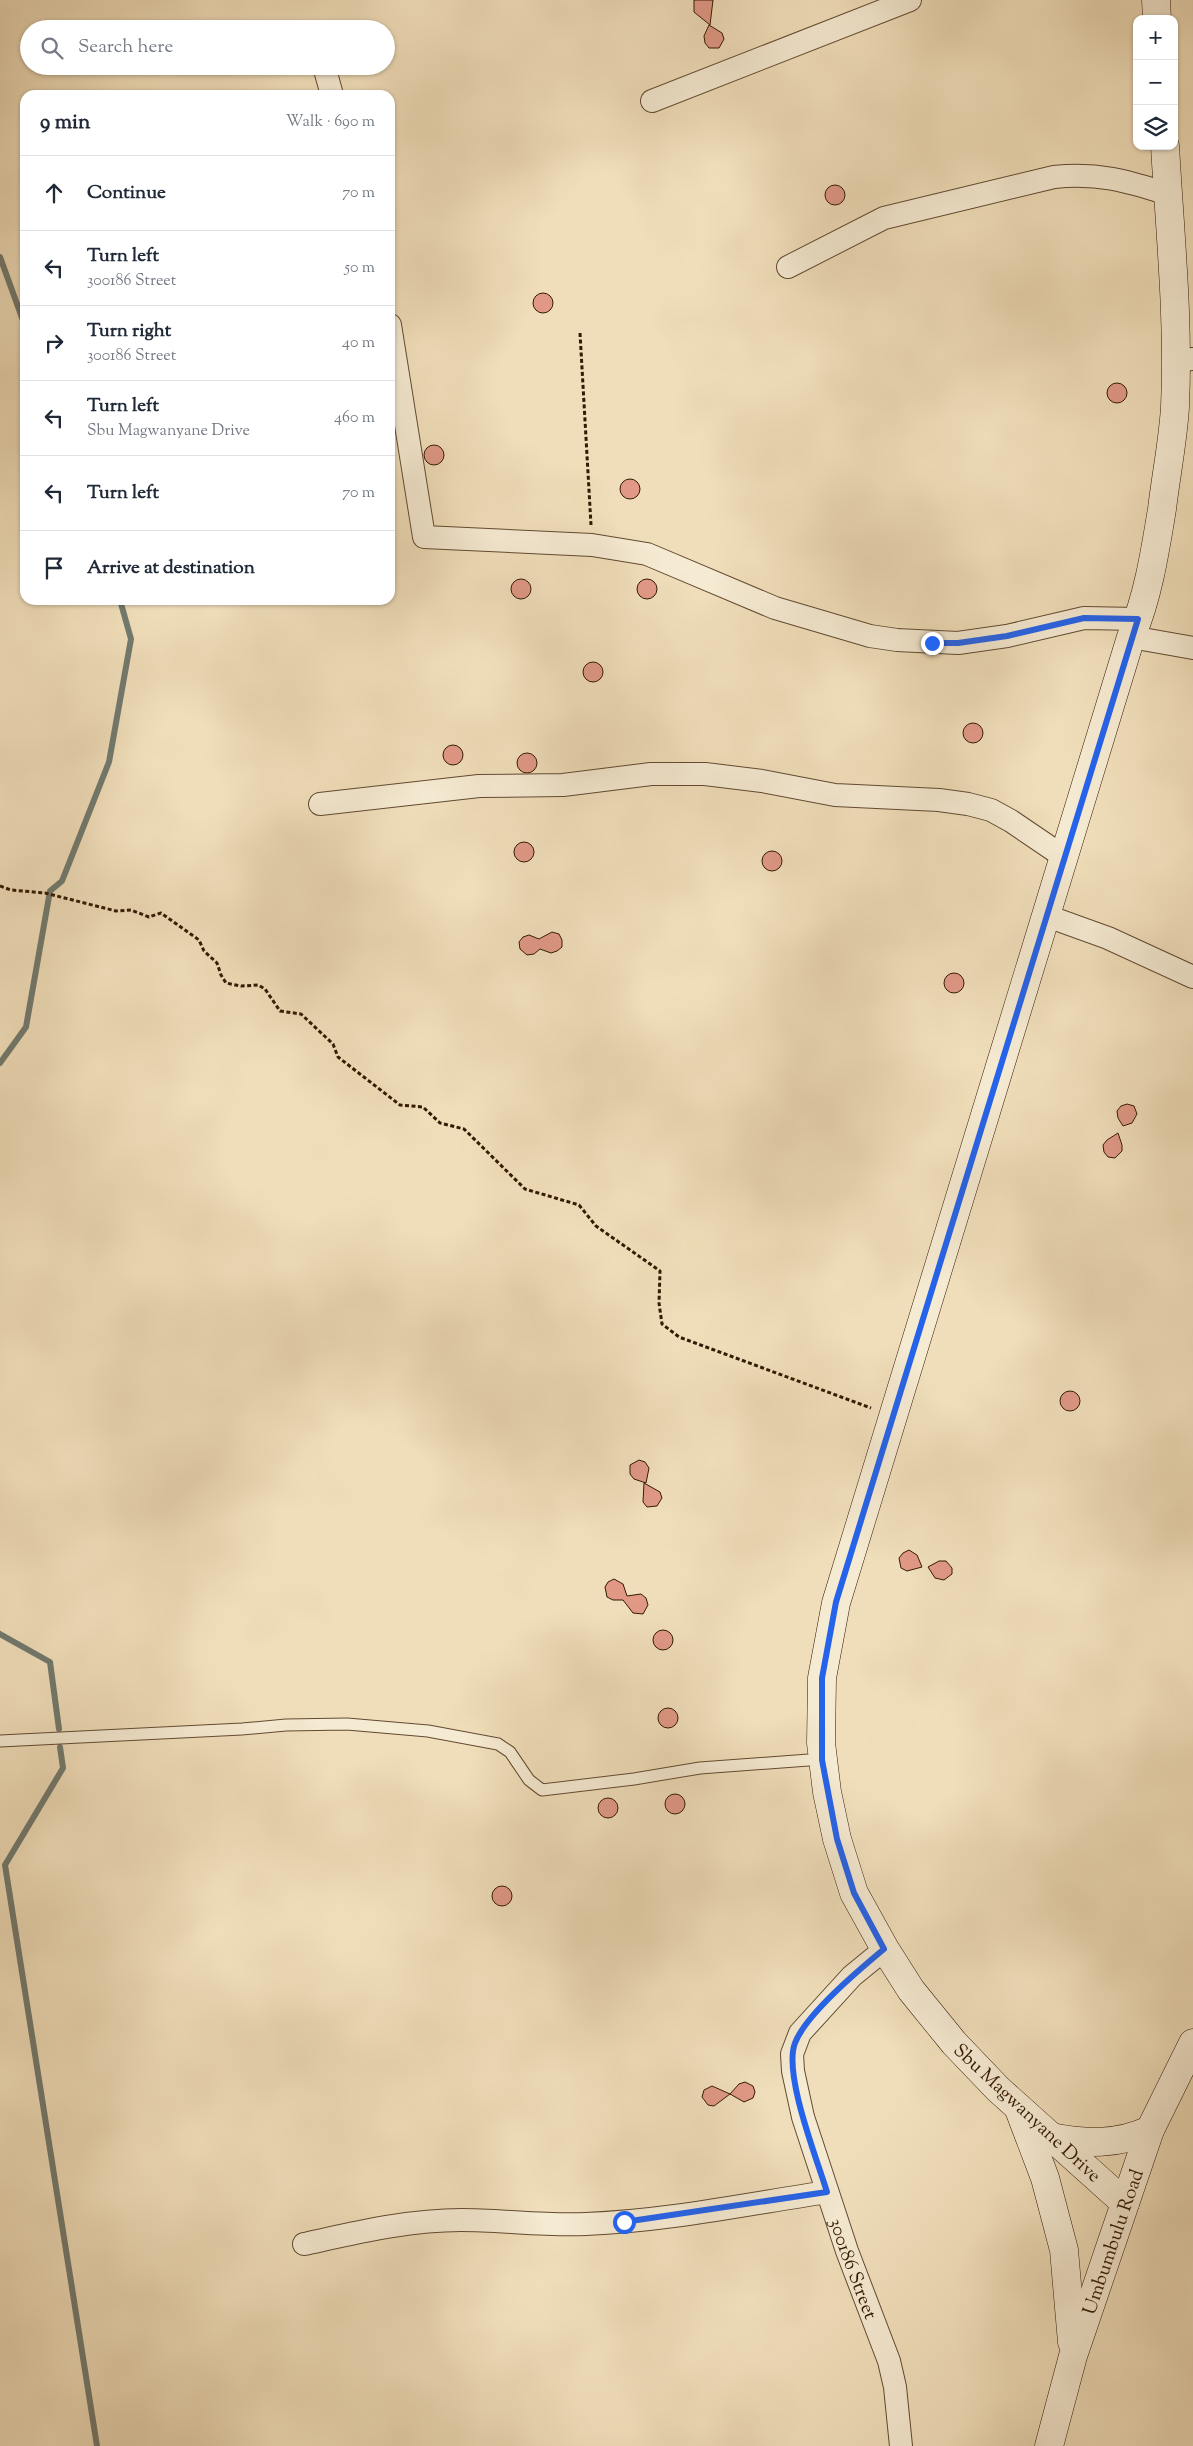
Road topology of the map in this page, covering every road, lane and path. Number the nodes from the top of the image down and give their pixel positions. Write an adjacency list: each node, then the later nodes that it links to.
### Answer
1 (910, 0): 6 (street)
2 (1156, 0): 3 (main road)
3 (1157, 15)
4 (326, 75): 5 (street)
5 (331, 90)
6 (652, 101)
7 (1165, 150): 8 (main road, Sbu Magwanyane Drive)
8 (1168, 194): 9 (street); 12 (main road, Sbu Magwanyane Drive)
9 (788, 267)
10 (580, 333): 13 (path)
11 (395, 356): 13 (street)
12 (1184, 360): 14 (main road, Sbu Magwanyane Drive)
13 (592, 545): 14 (street)
14 (1135, 628): 15 (street); 17 (main road, Sbu Magwanyane Drive)
15 (1193, 648)
16 (320, 804): 17 (street)
17 (1064, 857): 19 (main road, Sbu Magwanyane Drive)
18 (0, 886): 21 (path)
19 (1047, 916): 20 (street); 21 (main road, Sbu Magwanyane Drive)
20 (1193, 977)
21 (893, 1416): 23 (main road, Sbu Magwanyane Drive)
22 (0, 1741): 23 (lane)
23 (822, 1760): 24 (main road, Sbu Magwanyane Drive)
24 (884, 1949): 26 (main road, Sbu Magwanyane Drive); 29 (street, 300186 Street)
25 (1193, 2044): 27 (main road, Umbumbulu Road)
26 (1018, 2106): 28 (main road, Sbu Magwanyane Drive); 32 (main road)
27 (1150, 2130): 28 (main road); 30 (main road, Umbumbulu Road)
28 (1051, 2136): 30 (main road, Sbu Magwanyane Drive)
29 (827, 2192): 31 (street); 33 (street, 300186 Street)
30 (1125, 2203): 32 (main road, Umbumbulu Road)
31 (304, 2244)
32 (1073, 2356): 34 (main road, Umbumbulu Road)
33 (901, 2446)
34 (1049, 2446)

